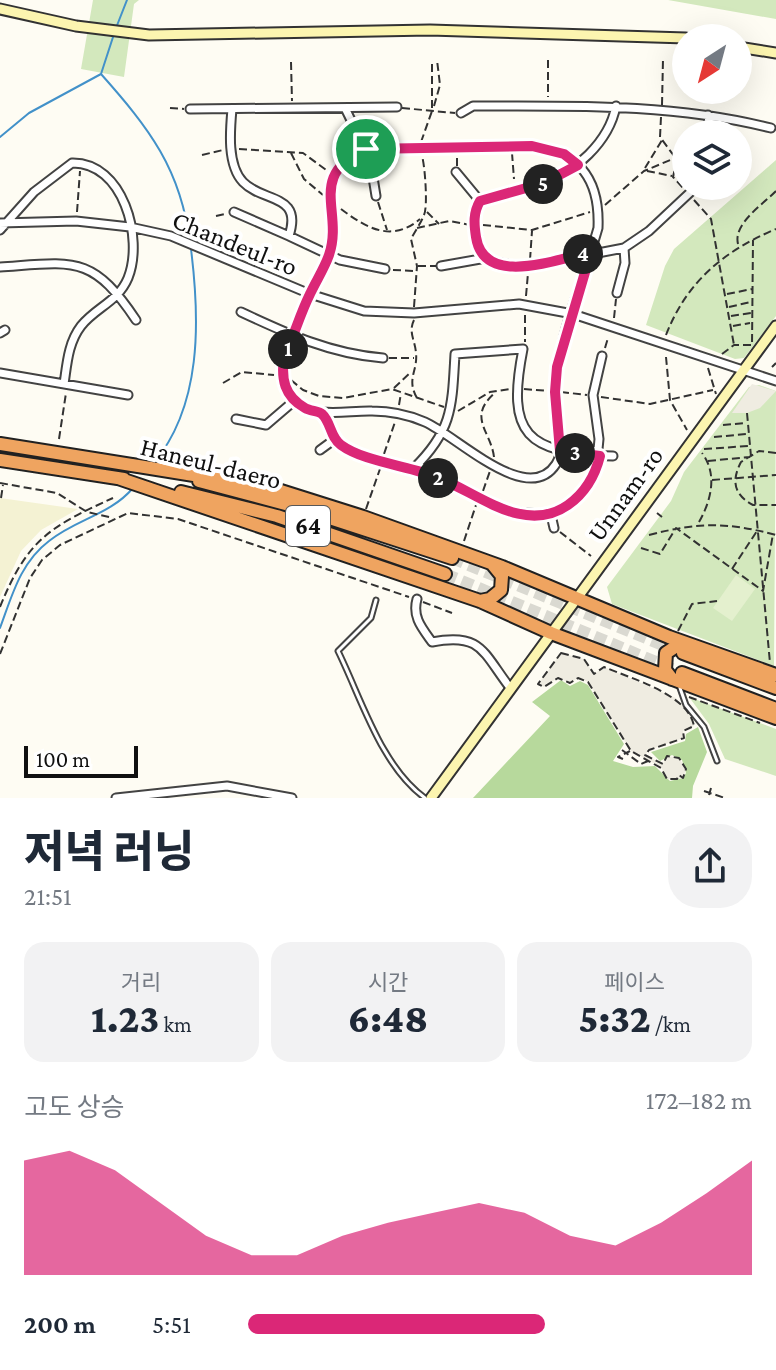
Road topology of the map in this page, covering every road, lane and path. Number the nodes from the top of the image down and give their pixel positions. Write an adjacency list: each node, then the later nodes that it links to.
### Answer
1 (0, 9): 2 (street)
2 (672, 38)
3 (752, 49): 4 (street)
4 (776, 53)
5 (663, 59): 13 (path)
6 (437, 60): 19 (path)
7 (548, 60): 10 (path)
8 (432, 61): 19 (path)
9 (291, 62): 11 (path)
10 (548, 102)
11 (292, 104)
12 (616, 106): 20 (street); 22 (street); 37 (street)
13 (662, 106)
14 (397, 107): 16 (street); 19 (path)
15 (170, 108): 17 (path)
16 (345, 108): 18 (street); 29 (street)
17 (190, 109): 18 (street)
18 (232, 109): 70 (street)
19 (432, 111): 20 (path); 26 (path)
20 (461, 113)
21 (661, 114): 25 (path)
22 (708, 115): 23 (street); 24 (street)
23 (709, 120)
24 (771, 128)
25 (662, 140): 34 (path); 39 (path)
26 (421, 143)
27 (228, 148): 35 (path)
28 (237, 148): 30 (path)
29 (366, 149): 37 (street); 47 (street); 76 (street)
30 (291, 151): 41 (path); 46 (path)
31 (457, 151): 40 (path)
32 (512, 151): 43 (path)
33 (421, 152): 53 (path)
34 (672, 154)
35 (202, 155)
36 (672, 159): 39 (path)
37 (578, 165): 44 (street); 75 (street)
38 (80, 168): 56 (path)
39 (644, 171): 42 (path); 52 (path)
40 (456, 172): 50 (street)
41 (330, 173)
42 (672, 177)
43 (514, 179): 44 (street)
44 (516, 190): 50 (street)
45 (776, 191): 73 (path)
46 (323, 195)
47 (376, 196): 69 (path)
48 (682, 200): 74 (street)
49 (694, 200): 78 (path)
50 (480, 201): 77 (street)
51 (333, 204): 69 (path)
52 (604, 206)
53 (427, 211): 58 (path); 60 (path)
54 (595, 211): 68 (path)
55 (234, 212): 57 (path); 70 (street)
56 (77, 214)
57 (216, 216)
58 (424, 216): 64 (path); 67 (path)
59 (3, 222): 63 (street, Chandeul-ro); 63 (street); 66 (street)
60 (439, 224): 62 (path); 64 (path)
61 (478, 224): 68 (path)
62 (470, 225)
63 (130, 227): 87 (street); 88 (street, Chandeul-ro)
64 (416, 228): 71 (path)
65 (776, 229): 72 (path)
66 (0, 230)
67 (402, 230): 69 (path); 71 (path)
68 (532, 230): 79 (path)
69 (387, 231)
70 (289, 236): 76 (street)
71 (411, 239): 82 (path)
72 (753, 239): 73 (path); 85 (path)
73 (738, 245): 78 (path)
74 (624, 248): 75 (street); 86 (street)
75 (591, 252): 77 (street); 96 (street)
76 (329, 255): 83 (street); 88 (street)
77 (486, 258): 80 (street)
78 (721, 258): 89 (path); 105 (path)
79 (529, 262)
80 (441, 266): 82 (path)
81 (0, 267): 87 (street)
82 (417, 268): 83 (path); 93 (path)
83 (385, 269)
84 (528, 272): 90 (path)
85 (752, 289): 89 (path); 91 (path)
86 (617, 293): 99 (path)
87 (119, 294): 101 (street); 127 (street)
88 (310, 294): 96 (street, Chandeul-ro); 106 (street)
89 (726, 294): 92 (path)
90 (526, 296)
91 (751, 302): 92 (path); 95 (path)
92 (728, 307): 98 (path)
93 (414, 308)
94 (241, 312): 106 (street)
95 (751, 313): 98 (path); 102 (path)
96 (573, 314): 120 (street, Chandeul-ro); 156 (street)
97 (525, 315): 110 (path)
98 (730, 316): 103 (path)
99 (614, 318)
100 (415, 319): 116 (path)
101 (136, 320)
102 (751, 323): 103 (path); 109 (path)
103 (731, 326): 109 (path)
104 (776, 326): 120 (street, Unnam-ro)
105 (666, 335)
106 (294, 336): 115 (street); 139 (street)
107 (608, 338): 113 (path)
108 (454, 343): 111 (street)
109 (734, 345): 112 (path)
110 (524, 346): 111 (street); 156 (street)
111 (455, 354): 148 (street)
112 (721, 355)
113 (602, 356): 135 (street)
114 (666, 357): 138 (path)
115 (383, 358): 116 (path)
116 (416, 359): 122 (path)
117 (776, 363): 118 (path)
118 (772, 367)
119 (708, 368): 129 (path)
120 (742, 370): 125 (street, Chandeul-ro); 203 (street, Unnam-ro)
121 (0, 373): 127 (street)
122 (411, 373): 128 (path); 137 (path)
123 (276, 376): 126 (path)
124 (288, 378): 128 (path)
125 (776, 381)
126 (223, 383)
127 (66, 384): 134 (street); 151 (path)
128 (392, 389): 133 (path)
129 (713, 390): 136 (path); 138 (path)
130 (498, 391): 131 (path); 137 (path); 162 (path)
131 (551, 391)
132 (559, 392): 135 (path)
133 (401, 393): 137 (path); 140 (path)
134 (128, 395)
135 (593, 395): 138 (path); 159 (street)
136 (717, 395)
137 (418, 399)
138 (670, 400): 147 (path)
139 (294, 401): 142 (street); 143 (street)
140 (398, 410)
141 (747, 413): 145 (path)
142 (322, 414): 148 (street); 152 (street)
143 (236, 419)
144 (396, 419): 158 (path)
145 (748, 422): 146 (path); 149 (path)
146 (723, 425)
147 (687, 430)
148 (444, 432): 156 (street); 166 (street)
149 (749, 434): 150 (path); 154 (path)
150 (714, 437)
151 (59, 439)
152 (335, 439): 155 (street); 166 (street)
153 (0, 444): 168 (highway, Haneul-daero)
154 (750, 446): 161 (path); 164 (path)
155 (320, 450)
156 (560, 451): 159 (street)
157 (776, 453): 161 (path)
158 (384, 455)
159 (600, 456): 160 (street); 183 (street)
160 (613, 456)
161 (751, 457): 164 (path); 170 (path); 171 (path)
162 (493, 458)
163 (0, 460): 174 (highway, Haneul-daero)
164 (706, 461): 172 (path)
165 (381, 464): 180 (path)
166 (414, 468): 183 (street)
167 (491, 469): 175 (path)
168 (179, 473): 195 (highway, Haneul-daero / 64); 196 (highway)
169 (776, 475): 170 (path)
170 (753, 476): 171 (path); 189 (path)
171 (734, 478): 172 (path); 179 (path)
172 (711, 480): 186 (path)
173 (2, 484): 176 (path); 181 (path)
174 (166, 492): 198 (highway, Haneul-daero / 64); 205 (highway)
175 (482, 492)
176 (1, 498)
177 (113, 498): 181 (path)
178 (477, 500): 192 (path)
179 (776, 505)
180 (365, 510)
181 (87, 512): 185 (path); 201 (path)
182 (657, 513): 184 (path)
183 (551, 515): 187 (street)
184 (662, 517)
185 (114, 518): 202 (path); 212 (path)
186 (698, 524): 188 (path); 189 (path)
187 (554, 528): 194 (path)
188 (676, 528): 190 (path); 193 (path); 197 (path)
189 (758, 530): 191 (path); 197 (path); 199 (path)
190 (649, 535)
191 (775, 535): 199 (path)
192 (462, 546)
193 (641, 548)
194 (591, 556)
195 (452, 558)
196 (489, 562): 203 (highway); 205 (highway)
197 (732, 569): 199 (path)
198 (445, 574)
199 (763, 591): 213 (path)
200 (0, 594): 201 (path)
201 (3, 598): 207 (path)
202 (417, 599): 208 (path); 216 (street)
203 (576, 599): 209 (street, Unnam-ro); 211 (highway)
204 (376, 600): 232 (lane)
205 (480, 601): 209 (highway)
206 (717, 601): 210 (path)
207 (0, 607)
208 (452, 613)
209 (551, 633): 214 (highway); 216 (street, Unnam-ro)
210 (677, 633)
211 (687, 649): 213 (highway); 214 (highway); 215 (highway)
212 (0, 654)
213 (773, 672)
214 (677, 676): 218 (highway); 219 (highway); 226 (lane)
215 (776, 688)
216 (511, 689): 232 (street, Unnam-ro)
217 (689, 697): 220 (path)
218 (776, 709)
219 (776, 718)
220 (761, 724)
221 (622, 750): 223 (path)
222 (631, 751): 223 (path); 225 (path); 225 (path)
223 (626, 754): 224 (path); 225 (path)
224 (623, 759)
225 (648, 761)
226 (717, 761)
227 (711, 788): 229 (path)
228 (704, 791): 229 (path)
229 (709, 794): 233 (path)
230 (116, 798): 231 (street)
231 (292, 798)
232 (428, 798)
233 (725, 798)

